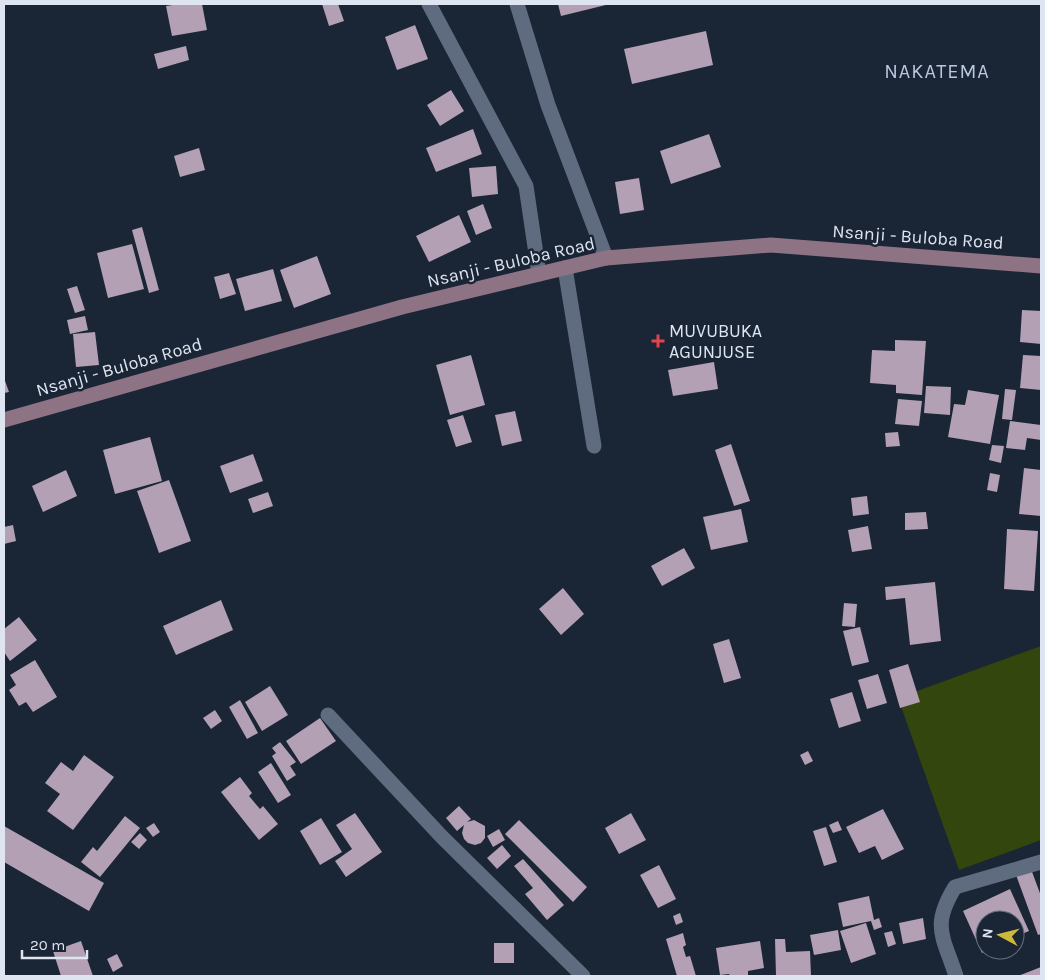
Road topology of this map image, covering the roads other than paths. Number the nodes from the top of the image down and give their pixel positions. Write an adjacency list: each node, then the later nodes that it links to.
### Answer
1 (429, 4): 6 (street)
2 (517, 4): 3 (street)
3 (606, 258): 4 (main road, Nsanji - Buloba Road); 5 (main road, Nsanji - Buloba Road)
4 (1041, 266)
5 (565, 268): 6 (main road, Nsanji - Buloba Road); 8 (street)
6 (539, 274): 7 (main road, Nsanji - Buloba Road)
7 (4, 420)
8 (594, 446)
9 (328, 715): 11 (street)
10 (1041, 862): 12 (street)
11 (583, 976)
12 (956, 976)

